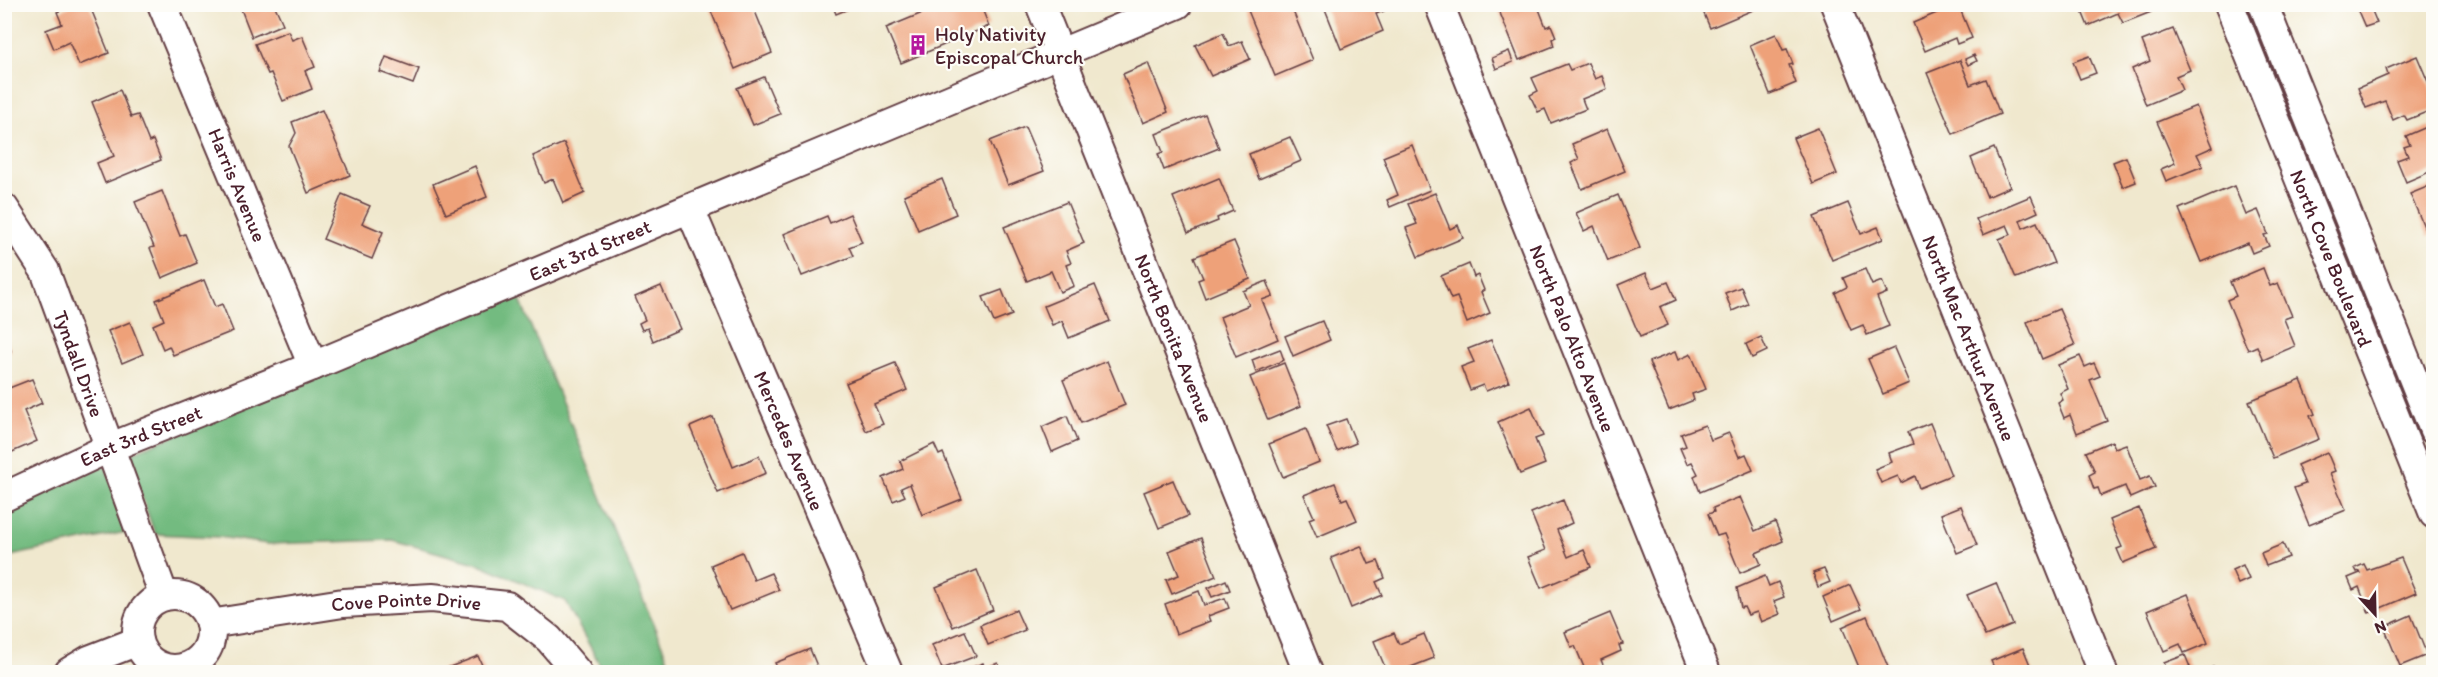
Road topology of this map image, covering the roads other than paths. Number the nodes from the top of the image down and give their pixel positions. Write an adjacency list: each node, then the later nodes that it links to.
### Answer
1 (162, 4): 13 (street, Harris Avenue)
2 (1041, 4): 8 (street, North Bonita Avenue)
3 (1178, 4): 8 (street, East 3rd Street)
4 (1439, 4): 26 (street, North Palo Alto Avenue)
5 (1835, 4): 27 (street, North Mac Arthur Avenue)
6 (2229, 4): 12 (street, North Cove Boulevard)
7 (2263, 4): 9 (street, North Cove Boulevard)
8 (1060, 53): 11 (street, East 3rd Street); 25 (street, North Bonita Avenue)
9 (2343, 206): 12 (street); 14 (street, North Cove Boulevard)
10 (4, 208): 15 (street, Tyndall Drive)
11 (690, 209): 13 (street, East 3rd Street); 24 (street, Mercedes Avenue)
12 (2314, 217): 17 (street, North Cove Boulevard)
13 (313, 366): 15 (street, East 3rd Street)
14 (2433, 430)
15 (111, 447): 16 (street, East 3rd Street); 18 (street, Tyndall Drive)
16 (4, 497)
17 (2433, 514)
18 (164, 596): 19 (street); 20 (street)
19 (210, 624): 21 (street); 23 (street, Cove Pointe Drive)
20 (138, 641): 21 (street); 22 (street)
21 (173, 671)
22 (69, 672)
23 (578, 672)
24 (888, 672)
25 (1308, 672)
26 (1706, 672)
27 (2103, 672)

